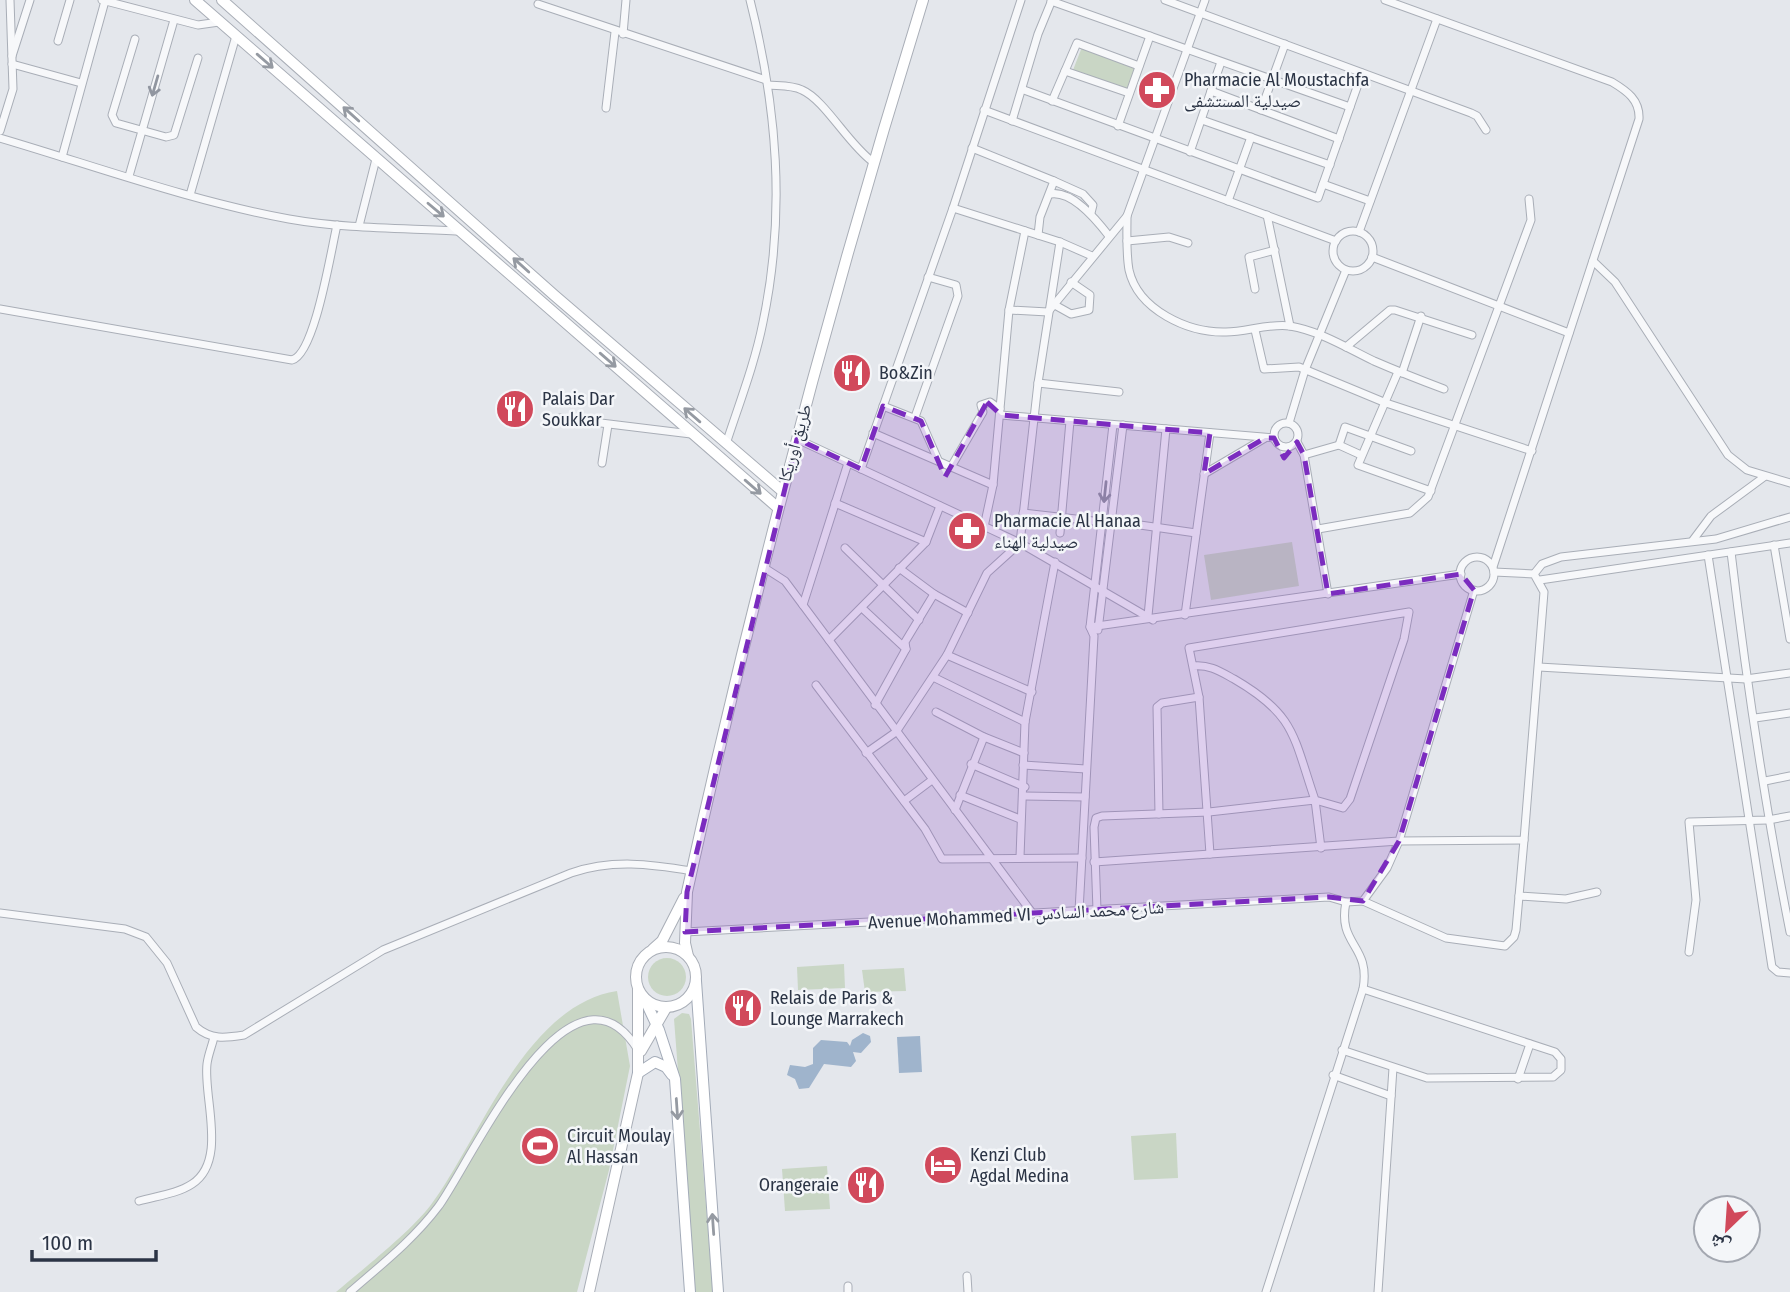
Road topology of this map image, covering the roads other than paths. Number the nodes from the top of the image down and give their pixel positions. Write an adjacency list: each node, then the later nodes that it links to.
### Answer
1 (10, 0): 27 (street)
2 (30, 0): 30 (street)
3 (70, 0): 24 (street)
4 (195, 0): 19 (street)
5 (222, 0): 77 (street, one-way to 5)
6 (626, 0): 20 (street)
7 (750, 0): 37 (street)
8 (923, 0): 61 (street, طريق أوريكا)
9 (1021, 0): 45 (street)
10 (1165, 0): 16 (street)
11 (1205, 0): 16 (street)
12 (1385, 0): 17 (street)
13 (104, 1): 18 (street); 36 (street)
14 (1052, 1): 22 (street); 38 (street)
15 (538, 4): 20 (street)
16 (1200, 13): 25 (street); 28 (street)
17 (1437, 19): 40 (street); 94 (street)
18 (174, 20): 19 (street); 50 (street, one-way to 50)
19 (219, 22): 21 (street)
20 (619, 33): 37 (street); 44 (street)
21 (236, 36): 60 (street, one-way to 60); 68 (street)
22 (1150, 36): 28 (street); 32 (street)
23 (135, 39): 50 (street)
24 (58, 41)
25 (1285, 44): 34 (street); 35 (street)
26 (0, 48): 27 (street)
27 (10, 48): 30 (street)
28 (1186, 49): 31 (street); 54 (street)
29 (198, 58): 50 (street)
30 (12, 61): 36 (street); 52 (street)
31 (1222, 62): 35 (street); 39 (street)
32 (1139, 66): 33 (street); 41 (street)
33 (1065, 71): 41 (street); 42 (street)
34 (1362, 73): 40 (street); 43 (street)
35 (1272, 80): 43 (street); 46 (street)
36 (81, 83): 59 (street)
37 (767, 83): 61 (street); 137 (street)
38 (1024, 90): 42 (street); 48 (street)
39 (1211, 91): 46 (street); 47 (street)
40 (1411, 91): 51 (street); 72 (street)
41 (1129, 93): 49 (street)
42 (1052, 102): 49 (street)
43 (1350, 107): 56 (street)
44 (606, 108)
45 (984, 110): 48 (street); 57 (street)
46 (1261, 110): 56 (street)
47 (1202, 120): 53 (street); 58 (street)
48 (1012, 121): 63 (street)
49 (1118, 126): 54 (street)
50 (143, 130): 65 (street)
51 (1486, 130)
52 (0, 131)
53 (1251, 136): 62 (street); 64 (street)
54 (1155, 137): 58 (street); 63 (street)
55 (0, 138): 59 (street)
56 (1339, 139): 62 (street)
57 (971, 148): 66 (street); 73 (street)
58 (1190, 152): 64 (street)
59 (62, 157): 65 (street)
60 (376, 159): 79 (street); 80 (street, one-way to 80)
61 (873, 162): 134 (street, طريق أوريكا)
62 (1330, 165): 67 (street)
63 (1143, 170): 71 (street); 76 (street)
64 (1240, 170): 67 (street); 71 (street)
65 (130, 176): 68 (street)
66 (1054, 181): 69 (street); 74 (street)
67 (1323, 184): 72 (street)
68 (190, 195): 78 (street)
69 (1049, 195): 74 (street); 84 (street)
70 (1529, 199): 100 (street)
71 (1228, 201): 75 (street)
72 (1370, 201): 82 (street)
73 (953, 208): 81 (street); 96 (street)
74 (1091, 213): 85 (street)
75 (1267, 215): 87 (street); 91 (street)
76 (1127, 216): 85 (street); 86 (street)
77 (470, 220): 80 (street); 83 (street)
78 (337, 225): 79 (street); 101 (street)
79 (359, 226): 80 (street)
80 (460, 231): 89 (street)
81 (1025, 231): 84 (street); 102 (street)
82 (1359, 232): 87 (street); 93 (street)
83 (485, 233): 89 (street); 137 (street, one-way to 83)
84 (1038, 235): 88 (street)
85 (1109, 236): 92 (street)
86 (1127, 241): 90 (street); 106 (street)
87 (1336, 241): 95 (street)
88 (1060, 242): 92 (street); 103 (street)
89 (475, 243): 131 (street, one-way to 131)
90 (1188, 243)
91 (1275, 250): 98 (street); 105 (street)
92 (1092, 256): 97 (street)
93 (1372, 257): 95 (street); 100 (street)
94 (1593, 261): 107 (street); 149 (street)
95 (1346, 270): 109 (street)
96 (928, 277): 117 (street); 119 (street)
97 (1072, 282): 99 (street); 99 (street)
98 (1255, 289)
99 (1053, 304): 103 (street)
100 (1499, 308): 107 (street); 127 (street)
101 (0, 309)
102 (1009, 310): 103 (street); 118 (street)
103 (1048, 312): 113 (street)
104 (1421, 316): 108 (street); 110 (street); 112 (street)
105 (1290, 326): 106 (street); 109 (street)
106 (1255, 330): 111 (street)
107 (1569, 333): 140 (street)
108 (1472, 334)
109 (1322, 335): 110 (street); 111 (street)
110 (1346, 347): 112 (street)
111 (1305, 370): 116 (street); 123 (street)
112 (1400, 373): 114 (street); 116 (street)
113 (1038, 383): 115 (street); 121 (street)
114 (1444, 389)
115 (1119, 392)
116 (1386, 403): 127 (street); 132 (street)
117 (883, 406): 119 (street); 129 (street)
118 (1001, 412): 121 (street); 146 (street); 151 (street)
119 (915, 417): 143 (street)
120 (560, 418): 124 (street)
121 (1034, 418): 122 (street); 157 (street)
122 (1070, 421): 125 (street); 158 (street)
123 (1289, 423): 135 (street); 136 (street)
124 (608, 425): 131 (street); 144 (street)
125 (1113, 425): 126 (street); 161 (street, one-way to 161)
126 (1123, 425): 128 (street); 160 (street)
127 (1454, 427): 140 (street); 153 (street)
128 (1166, 429): 130 (street); 163 (street)
129 (873, 433): 143 (street); 147 (street)
130 (1210, 433): 133 (street); 148 (street)
131 (692, 434): 156 (street, one-way to 156)
132 (1372, 437): 138 (street); 139 (street); 142 (street)
133 (1265, 438): 135 (street); 148 (street)
134 (797, 439): 145 (street); 152 (street, طريق أوريكا)
135 (1274, 439): 136 (street)
136 (1297, 442): 141 (street)
137 (726, 444): 152 (street)
138 (1339, 445): 141 (street); 142 (street)
139 (1411, 451)
140 (1531, 452): 178 (street)
141 (1304, 455): 164 (street)
142 (1361, 455): 153 (street)
143 (939, 461): 146 (street)
144 (602, 463)
145 (848, 463): 147 (street); 154 (street)
146 (951, 467): 151 (street)
147 (861, 469): 155 (street)
148 (1204, 474): 166 (street)
149 (1764, 477): 150 (street); 167 (street)
150 (1790, 483)
151 (993, 485): 162 (street)
152 (782, 491): 156 (street, طريق أوريكا)
153 (1431, 491): 164 (street)
154 (835, 503): 168 (street); 189 (street)
155 (940, 506): 162 (street); 168 (street)
156 (777, 507): 176 (street, طريق أوريكا)
157 (1023, 513): 158 (street); 169 (street)
158 (1063, 517): 161 (street); 165 (street)
159 (1790, 517): 167 (street)
160 (1112, 521): 163 (street); 185 (street)
161 (1102, 522): 182 (street)
162 (984, 527): 169 (street)
163 (1156, 527): 166 (street); 193 (street)
164 (1318, 529): 188 (street)
165 (1060, 533)
166 (1196, 533): 192 (street)
167 (1693, 540): 180 (street)
168 (926, 542): 177 (street)
169 (1020, 543): 175 (street); 191 (street)
170 (1790, 543): 171 (street)
171 (1774, 545): 173 (street); 184 (street)
172 (845, 548): 183 (street)
173 (1731, 552): 174 (street); 207 (street)
174 (1708, 555): 180 (street); 206 (street)
175 (1055, 562): 182 (street); 209 (street)
176 (763, 567): 189 (street); 247 (street, طريق أوريكا)
177 (899, 568): 183 (street); 187 (street)
178 (1493, 570): 179 (street); 180 (street); 186 (street)
179 (1461, 574): 186 (street); 188 (street)
180 (1537, 577): 203 (street)
181 (1790, 584): 184 (street)
182 (1095, 585): 185 (street); 196 (street)
183 (882, 586): 190 (street); 194 (street)
184 (1781, 586): 198 (street)
185 (1104, 590): 193 (street); 195 (street)
186 (1474, 590): 240 (street)
187 (934, 594): 191 (street); 194 (street)
188 (1328, 594): 192 (street)
189 (803, 605): 199 (street)
190 (862, 608): 199 (street); 200 (street)
191 (968, 613): 201 (street)
192 (1185, 615): 193 (street)
193 (1150, 618): 195 (street)
194 (919, 621): 200 (street)
195 (1100, 626): 196 (street); 197 (street)
196 (1090, 627): 197 (street)
197 (1094, 636): 222 (street)
198 (1790, 639)
199 (829, 640): 211 (street)
200 (905, 649): 211 (street)
201 (947, 655): 205 (street); 209 (street)
202 (1193, 666): 210 (street); 230 (street); 230 (street)
203 (1539, 667): 206 (street); 239 (street)
204 (1790, 673): 207 (street)
205 (933, 677): 215 (street); 216 (street)
206 (1726, 678): 207 (street); 237 (street)
207 (1746, 679): 214 (street)
208 (816, 685): 218 (street)
209 (1032, 692): 215 (street)
210 (1199, 697): 233 (street); 234 (street)
211 (876, 705): 216 (street)
212 (936, 712): 217 (street)
213 (1790, 713): 214 (street)
214 (1755, 718): 225 (street)
215 (1026, 722): 219 (street)
216 (896, 732): 218 (street); 224 (street)
217 (984, 737): 219 (street); 220 (street)
218 (866, 753): 231 (street)
219 (1024, 753): 221 (street)
220 (971, 764): 226 (street); 227 (street)
221 (1023, 765): 222 (street); 226 (street)
222 (1086, 769): 229 (street)
223 (1790, 776): 225 (street)
224 (932, 780): 231 (street); 232 (street)
225 (1765, 782): 238 (street)
226 (1025, 787): 228 (street)
227 (960, 795): 232 (street); 236 (street)
228 (1024, 796): 229 (street); 236 (street)
229 (1085, 797): 244 (street)
230 (1315, 800): 233 (street); 241 (street)
231 (904, 801): 245 (street)
232 (955, 810): 245 (street)
233 (1209, 812): 234 (street); 242 (street)
234 (1159, 814): 246 (street)
235 (1790, 816): 238 (street)
236 (1020, 819): 243 (street)
237 (1750, 819): 238 (street); 261 (street); 263 (street)
238 (1768, 820): 253 (street)
239 (1524, 840): 240 (street); 250 (street)
240 (1399, 841): 241 (street); 251 (street)
241 (1321, 848): 242 (street)
242 (1210, 854): 246 (street)
243 (1020, 857): 244 (street); 245 (street)
244 (1082, 858): 255 (street)
245 (991, 859): 257 (street)
246 (1094, 862): 254 (street)
247 (692, 871): 248 (street, طريق أوريكا); 269 (street)
248 (687, 892): 258 (street, طريق أوريكا); 260 (street, طريق أوريكا)
249 (1597, 892): 250 (street)
250 (1519, 896): 251 (street)
251 (1363, 901): 252 (street, Avenue Mohammed VI شارع محمد السادس)
252 (1346, 902): 254 (street, Avenue Mohammed VI شارع محمد السادس); 265 (street)
253 (1788, 907): 259 (street)
254 (1097, 910): 255 (street, Avenue Mohammed VI شارع محمد السادس)
255 (1079, 911): 257 (street, Avenue Mohammed VI شارع محمد السادس)
256 (0, 913): 269 (street)
257 (1033, 914): 258 (street, Avenue Mohammed VI شارع محمد السادس)
258 (685, 932): 262 (street, طريق أوريكا)
259 (1790, 932)
260 (651, 951): 262 (street); 266 (street)
261 (1689, 952)
262 (688, 956): 264 (street)
263 (1790, 973)
264 (696, 981): 267 (street); 284 (street, one-way to 264)
265 (1363, 989): 270 (street); 271 (street)
266 (641, 993): 267 (street); 268 (street); 272 (street)
267 (666, 1008): 268 (street)
268 (656, 1024): 272 (street); 276 (street)
269 (214, 1037): 279 (street)
270 (1530, 1044): 277 (street); 277 (street)
271 (1342, 1050): 273 (street); 275 (street)
272 (640, 1054): 274 (street); 281 (street)
273 (1393, 1068): 277 (street); 278 (street)
274 (638, 1073): 276 (street); 282 (street)
275 (1333, 1075): 278 (street); 286 (street)
276 (674, 1079): 283 (street, one-way to 283)
277 (1518, 1079)
278 (1391, 1096): 287 (street)
279 (139, 1201)
280 (967, 1276): 285 (street)
281 (350, 1292)
282 (589, 1292)
283 (690, 1292)
284 (718, 1292)
285 (968, 1292)
286 (1266, 1292)
287 (1378, 1292)

